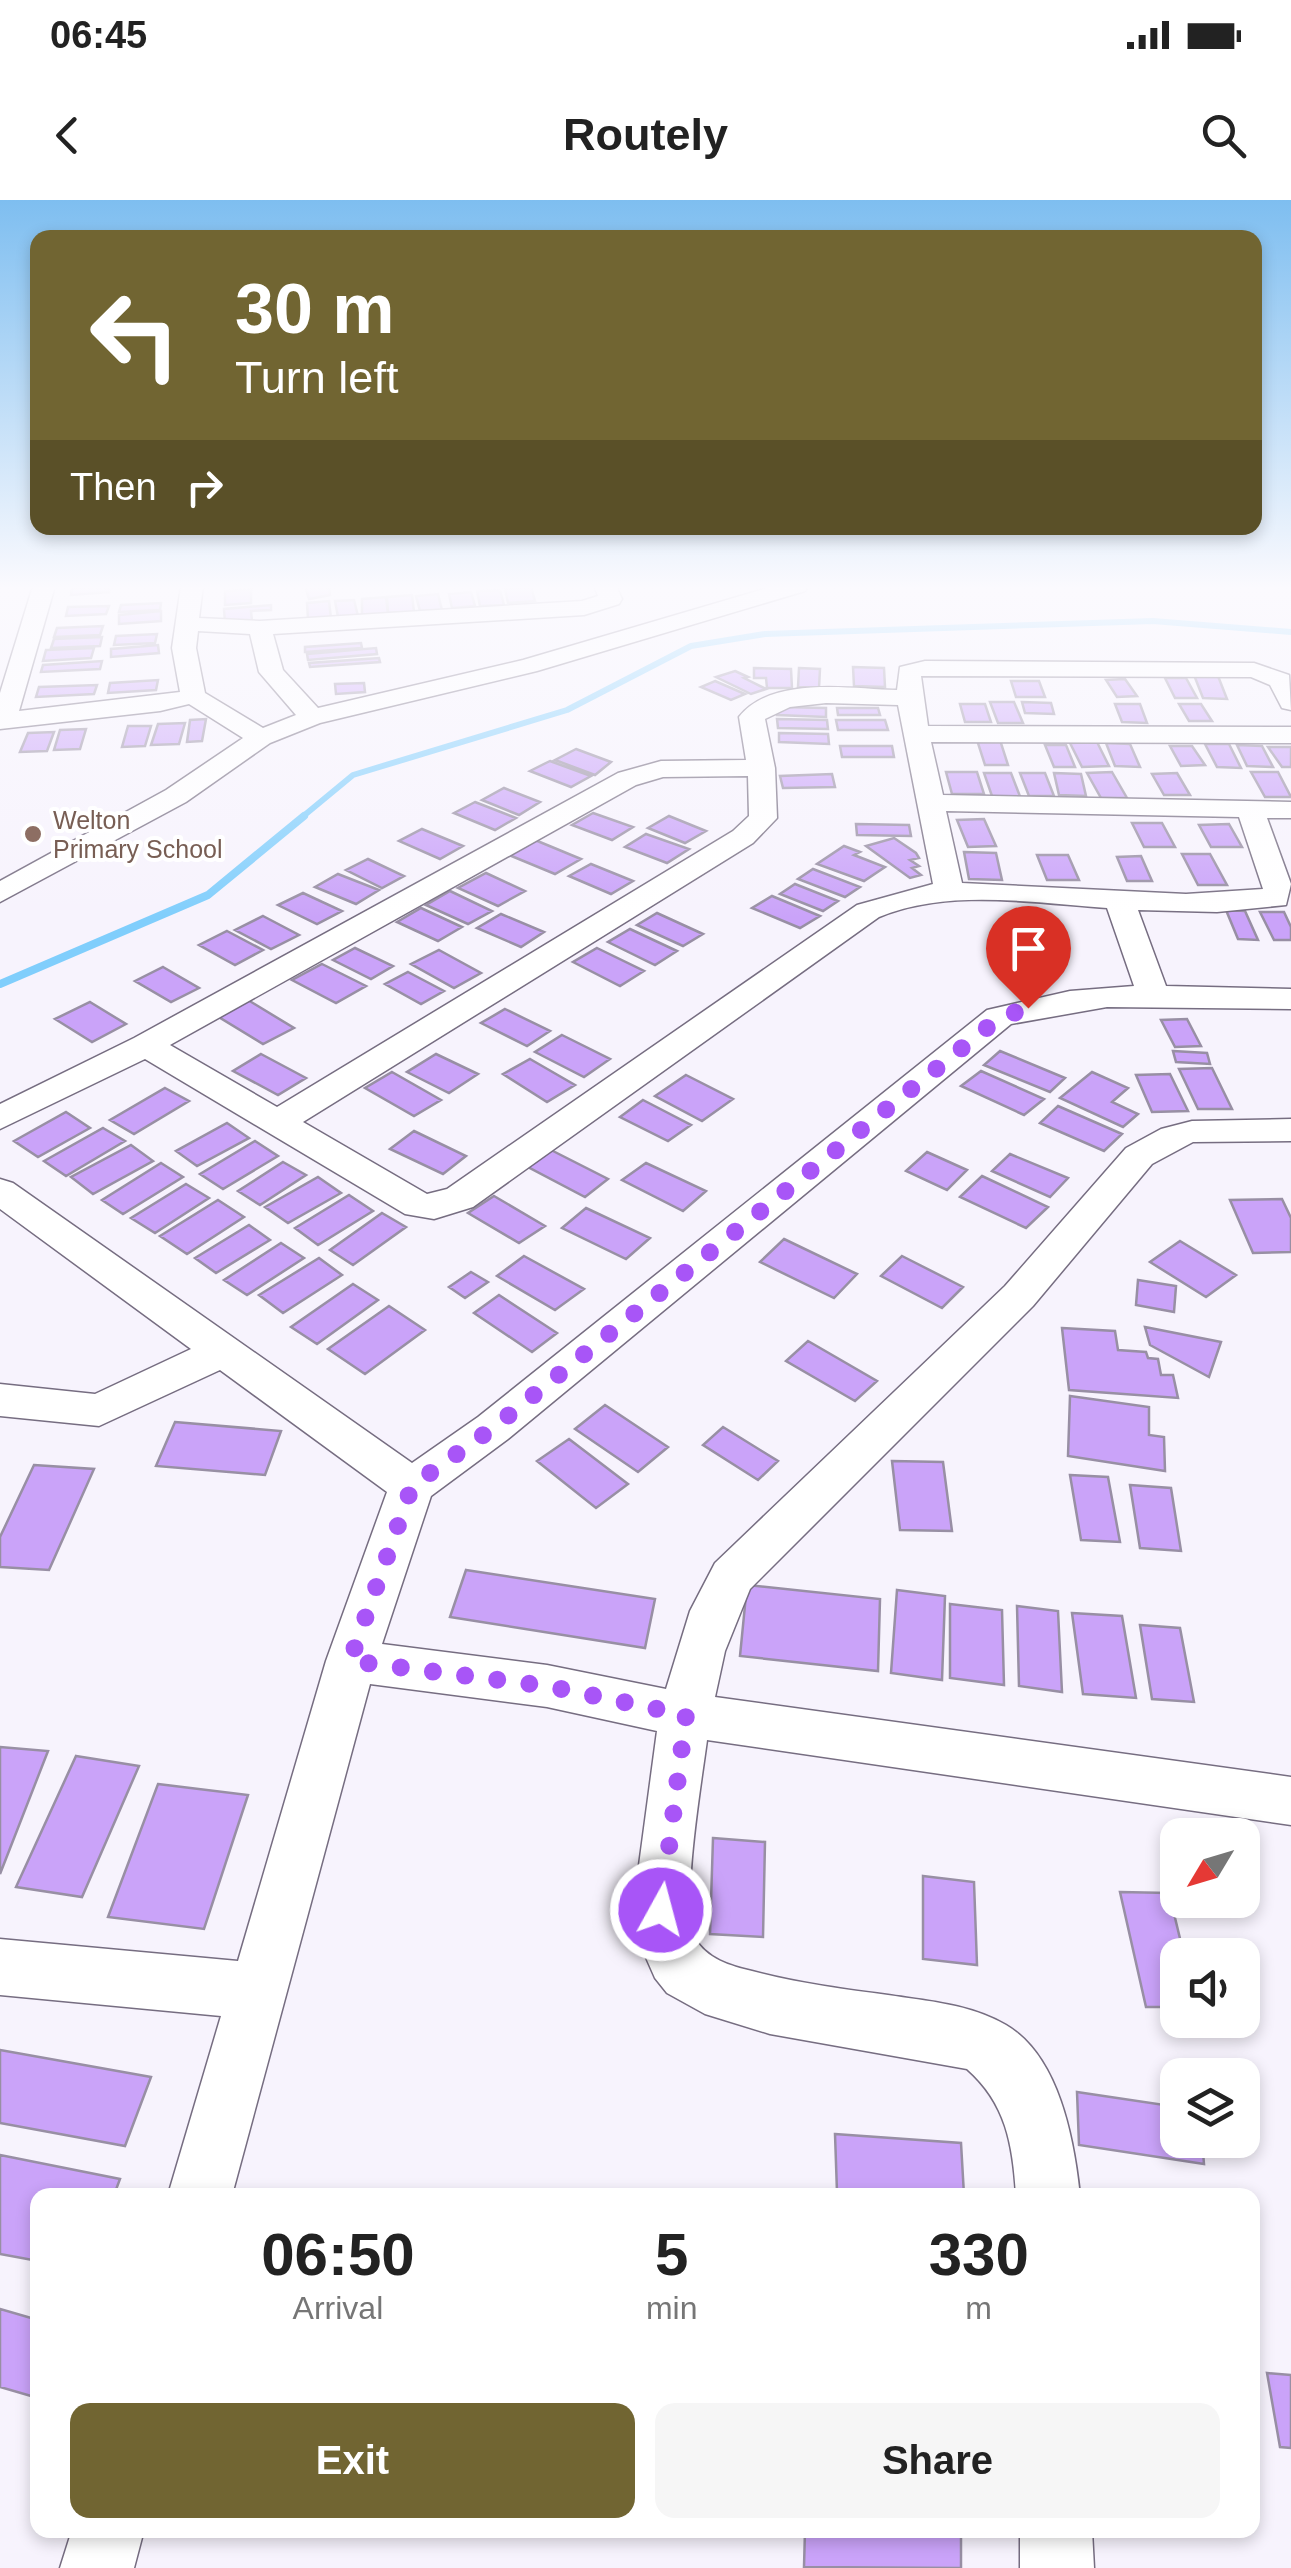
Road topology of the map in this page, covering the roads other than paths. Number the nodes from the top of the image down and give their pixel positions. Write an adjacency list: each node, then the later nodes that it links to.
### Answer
1 (193, 696): 10 (street)
2 (191, 697): 7 (street)
3 (293, 697): 6 (street)
4 (401, 697): 6 (street)
5 (909, 698): 8 (street); 11 (street)
6 (312, 718): 10 (street)
7 (2, 721)
8 (918, 734): 9 (street); 12 (street)
9 (1291, 735)
10 (261, 738): 16 (street)
11 (762, 768): 20 (street); 22 (street)
12 (934, 803): 13 (street); 15 (street)
13 (1250, 809): 14 (street); 17 (street)
14 (1291, 810)
15 (949, 890): 17 (street); 22 (street)
16 (0, 892)
17 (1119, 898): 18 (street)
18 (1154, 996): 19 (street); 27 (street)
19 (1291, 999)
20 (146, 1044): 21 (street); 22 (street)
21 (0, 1118)
22 (278, 1122)
23 (1291, 1130): 29 (street)
24 (0, 1192): 25 (street)
25 (222, 1351): 26 (street); 27 (street)
26 (0, 1400)
27 (412, 1486): 28 (street)
28 (350, 1661): 29 (street); 32 (street)
29 (686, 1715): 30 (street); 34 (street)
30 (1291, 1801)
31 (0, 1968): 32 (street)
32 (257, 1992): 33 (street)
33 (202, 2188)
34 (1048, 2188)
35 (106, 2538): 37 (street)
36 (1056, 2538): 38 (street)
37 (97, 2568)
38 (1057, 2568)

